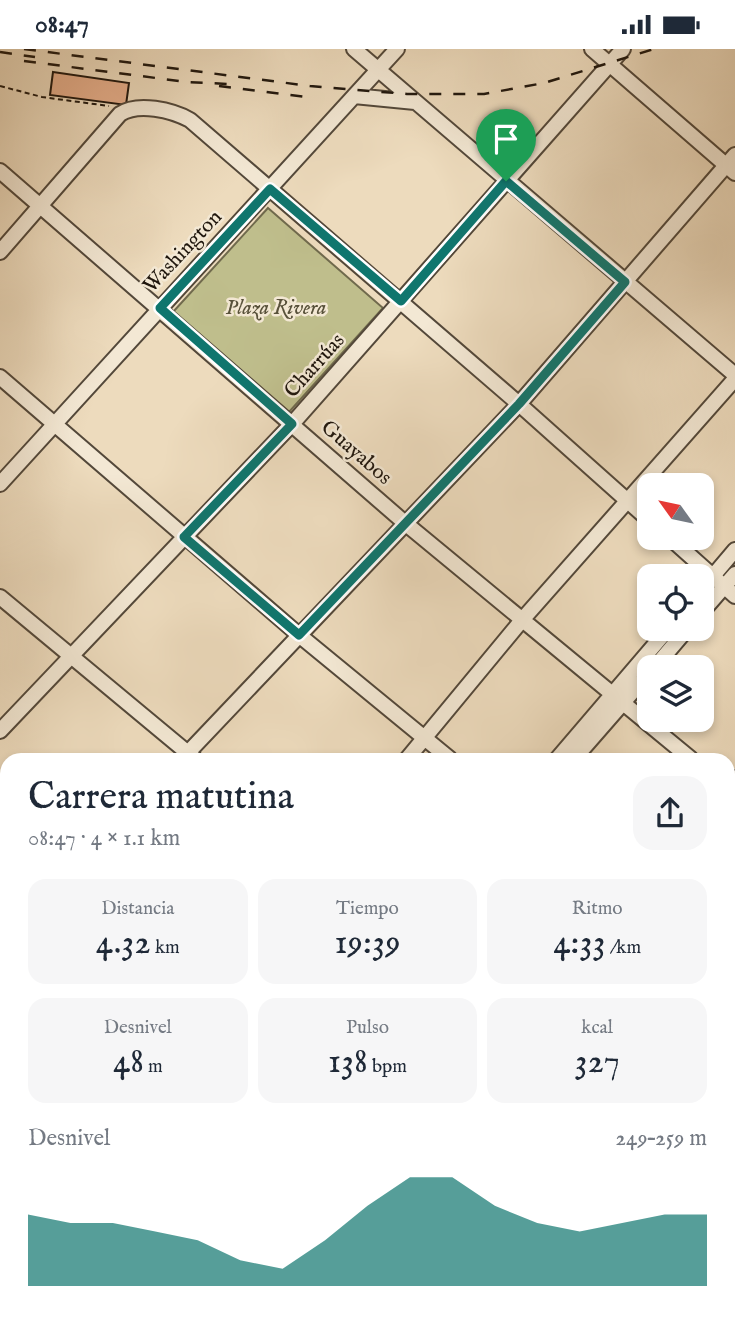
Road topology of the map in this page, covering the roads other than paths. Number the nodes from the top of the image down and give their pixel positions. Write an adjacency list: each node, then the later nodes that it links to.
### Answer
1 (354, 49): 6 (street)
2 (397, 49): 6 (street, Washington)
3 (592, 49): 5 (street)
4 (623, 49): 5 (street, Charrúas)
5 (610, 64): 9 (street); 11 (street, Charrúas)
6 (379, 69): 7 (street, Washington); 8 (street)
7 (354, 96): 8 (street); 12 (street, Washington)
8 (415, 102): 11 (street)
9 (732, 164): 15 (street)
10 (0, 171): 13 (street, Guayabos)
11 (506, 181): 15 (street); 16 (street, Charrúas)
12 (270, 189): 13 (street); 16 (street); 17 (street, Washington)
13 (41, 205): 14 (street); 17 (street, Guayabos)
14 (0, 252)
15 (625, 282): 19 (street); 20 (street)
16 (401, 301): 20 (street); 22 (street, Charrúas)
17 (160, 308): 21 (street, Washington); 22 (street, Guayabos)
18 (0, 377): 21 (street)
19 (735, 377): 24 (street)
20 (519, 404): 24 (street); 26 (street)
21 (55, 424): 23 (street, Washington); 27 (street)
22 (292, 424): 26 (street, Guayabos); 27 (street, Charrúas)
23 (0, 484)
24 (627, 501): 25 (street); 37 (street)
25 (637, 510)
26 (405, 523): 37 (street, Guayabos); 38 (street)
27 (184, 537): 38 (street); 42 (street, Charrúas)
28 (684, 550): 30 (street)
29 (735, 550): 32 (street)
30 (699, 564)
31 (735, 574): 34 (street)
32 (714, 575)
33 (714, 577): 34 (street)
34 (730, 591): 36 (street)
35 (0, 597): 42 (street)
36 (714, 603)
37 (522, 620): 44 (street, Guayabos); 46 (street)
38 (299, 635): 46 (street); 48 (street)
39 (660, 641): 44 (street)
40 (677, 641): 41 (street)
41 (664, 655)
42 (71, 657): 45 (street, Charrúas); 47 (street)
43 (637, 683): 44 (street)
44 (618, 699): 51 (street); 52 (street); 53 (street, Guayabos)
45 (0, 731)
46 (425, 739): 49 (street); 50 (street)
47 (182, 753)
48 (193, 753)
49 (412, 753)
50 (442, 753)
51 (563, 753)
52 (578, 753)
53 (684, 753)

